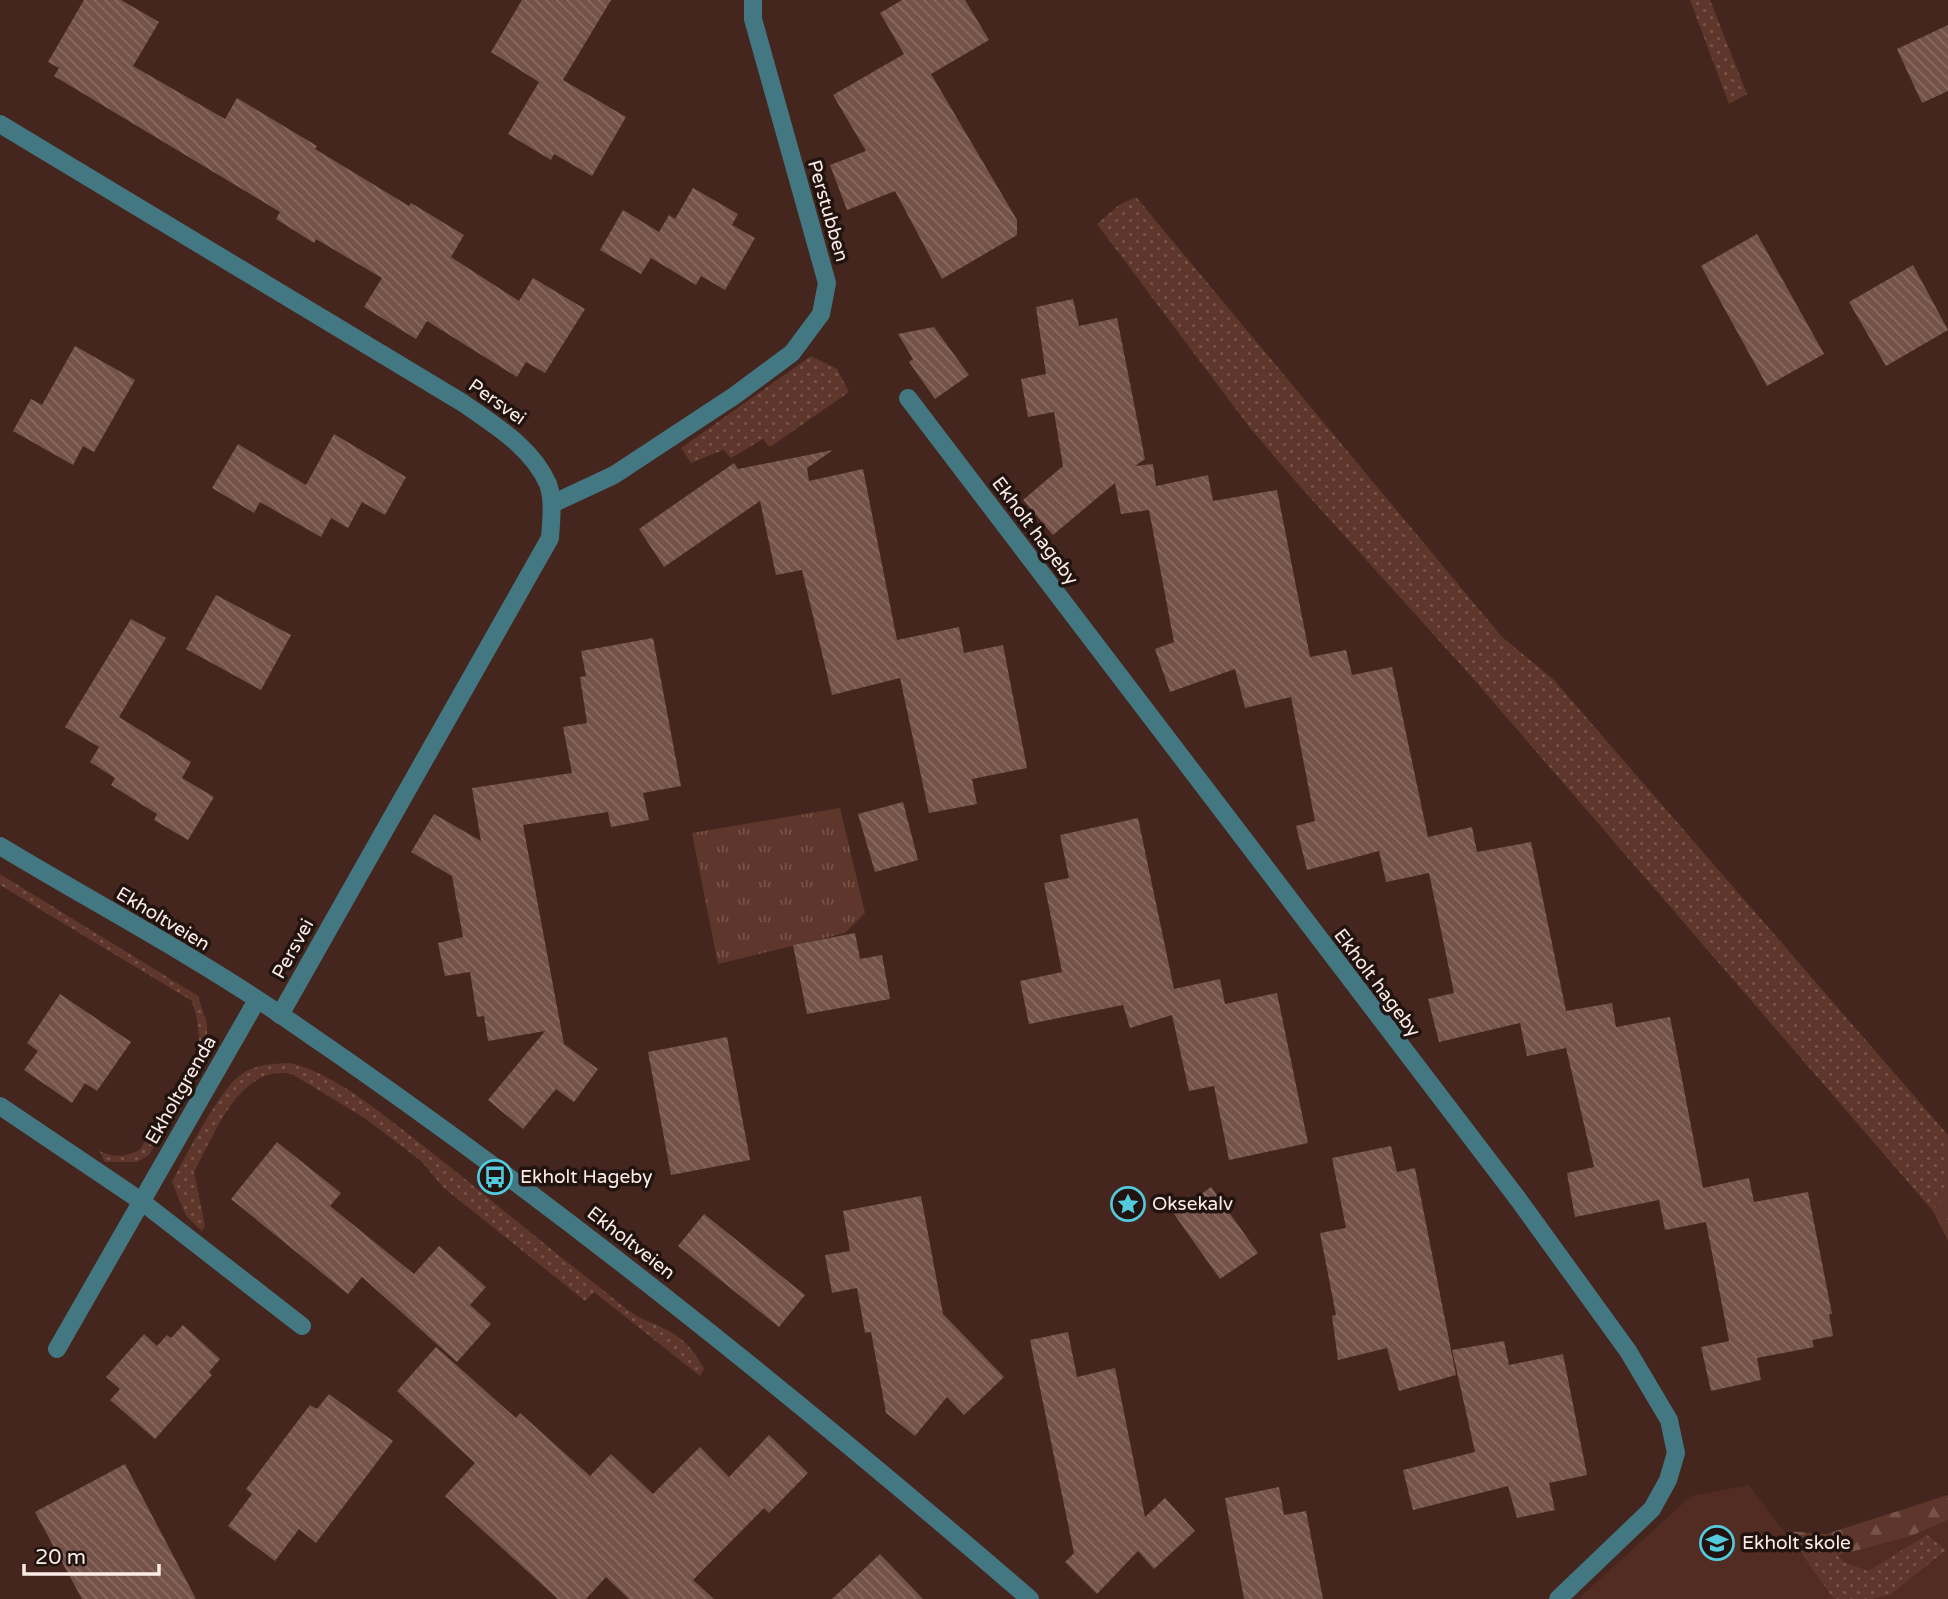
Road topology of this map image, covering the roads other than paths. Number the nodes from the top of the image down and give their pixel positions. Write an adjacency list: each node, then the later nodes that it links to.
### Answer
1 (753, 0): 4 (street, Perstubben)
2 (0, 124): 4 (street, Persvei)
3 (908, 398): 13 (street, Ekholt hageby)
4 (552, 504): 7 (street, Persvei)
5 (0, 846): 6 (street, Ekholtveien)
6 (257, 1000): 7 (street, Ekholtveien); 9 (street, Ekholtgrenda)
7 (280, 1015): 12 (street, Ekholtveien)
8 (0, 1106): 9 (street)
9 (141, 1202): 10 (street); 11 (street, Ekholtgrenda)
10 (302, 1326)
11 (57, 1349)
12 (1030, 1599)
13 (1558, 1599)

